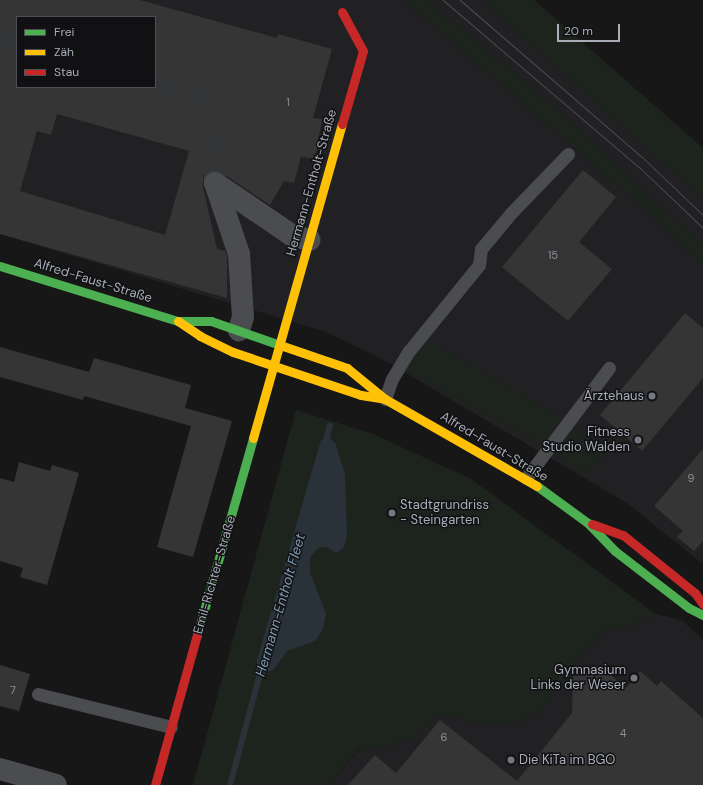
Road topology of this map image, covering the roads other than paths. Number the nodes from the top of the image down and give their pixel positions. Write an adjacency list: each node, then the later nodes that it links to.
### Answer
1 (342, 12): 3 (street, Hermann-Entholt-Straße)
2 (568, 154): 10 (lane)
3 (310, 240): 6 (street); 7 (street, Hermann-Entholt-Straße)
4 (0, 266): 5 (street, Alfred-Faust-Straße)
5 (178, 321): 6 (street, Alfred-Faust-Straße); 8 (street, Alfred-Faust-Straße)
6 (239, 330): 7 (street, Alfred-Faust-Straße)
7 (281, 344): 8 (street, Hermann-Entholt-Straße); 10 (street, Alfred-Faust-Straße)
8 (275, 366): 10 (street, Alfred-Faust-Straße); 16 (street, Emil-Richter-Straße)
9 (609, 368): 11 (lane)
10 (384, 399): 11 (street, Alfred-Faust-Straße)
11 (526, 478): 12 (street, Alfred-Faust-Straße)
12 (588, 523): 13 (street, Alfred-Faust-Straße); 14 (street, Alfred-Faust-Straße)
13 (703, 604)
14 (703, 615)
15 (38, 694): 16 (lane)
16 (171, 727): 19 (street, Emil-Richter-Straße)
17 (0, 769): 18 (street)
18 (56, 785)
19 (155, 785)

